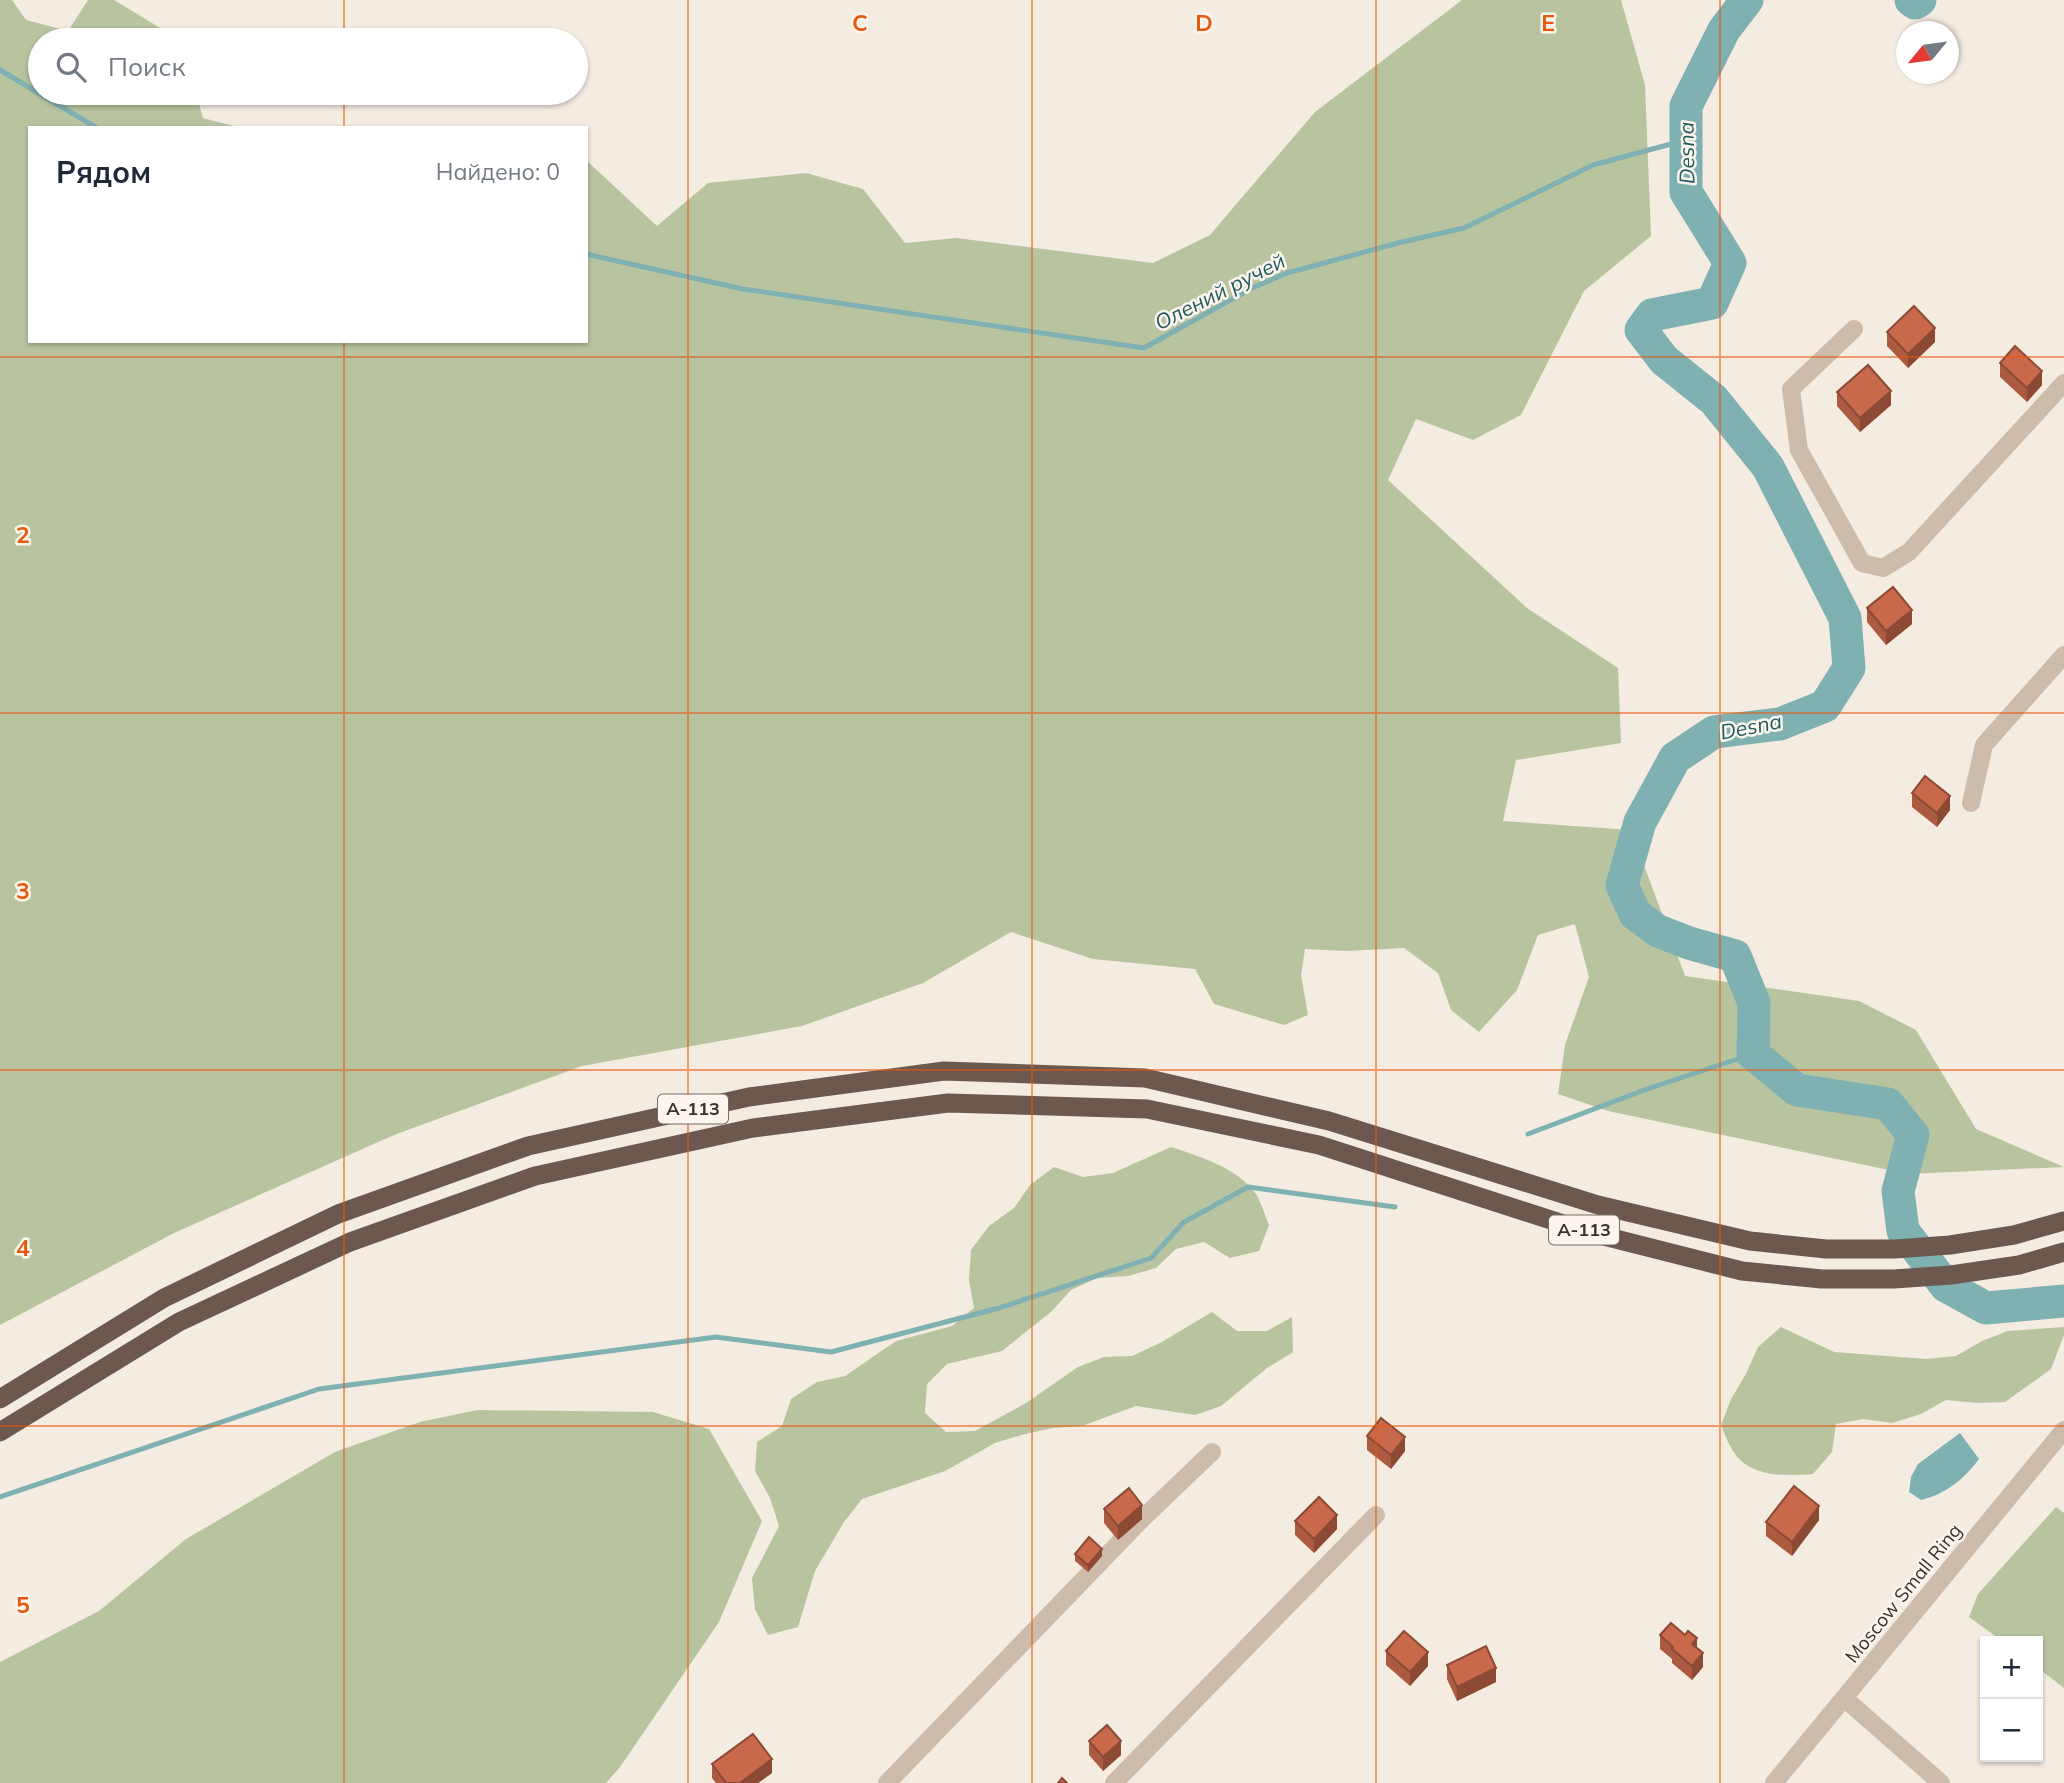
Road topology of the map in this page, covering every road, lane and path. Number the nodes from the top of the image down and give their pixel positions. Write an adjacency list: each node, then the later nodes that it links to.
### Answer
1 (1854, 329): 2 (street)
2 (2064, 383)
3 (2064, 655): 4 (street)
4 (1971, 803)
5 (2064, 1221): 7 (highway, А-113)
6 (2064, 1252): 9 (highway, А-113)
7 (0, 1399)
8 (2064, 1430): 12 (street, Moscow Small Ring)
9 (0, 1432)
10 (1212, 1452): 13 (street)
11 (1376, 1515): 14 (street)
12 (1844, 1698): 15 (street, Moscow Small Ring); 16 (street)
13 (887, 1783)
14 (1114, 1783)
15 (1774, 1783)
16 (1941, 1783)

